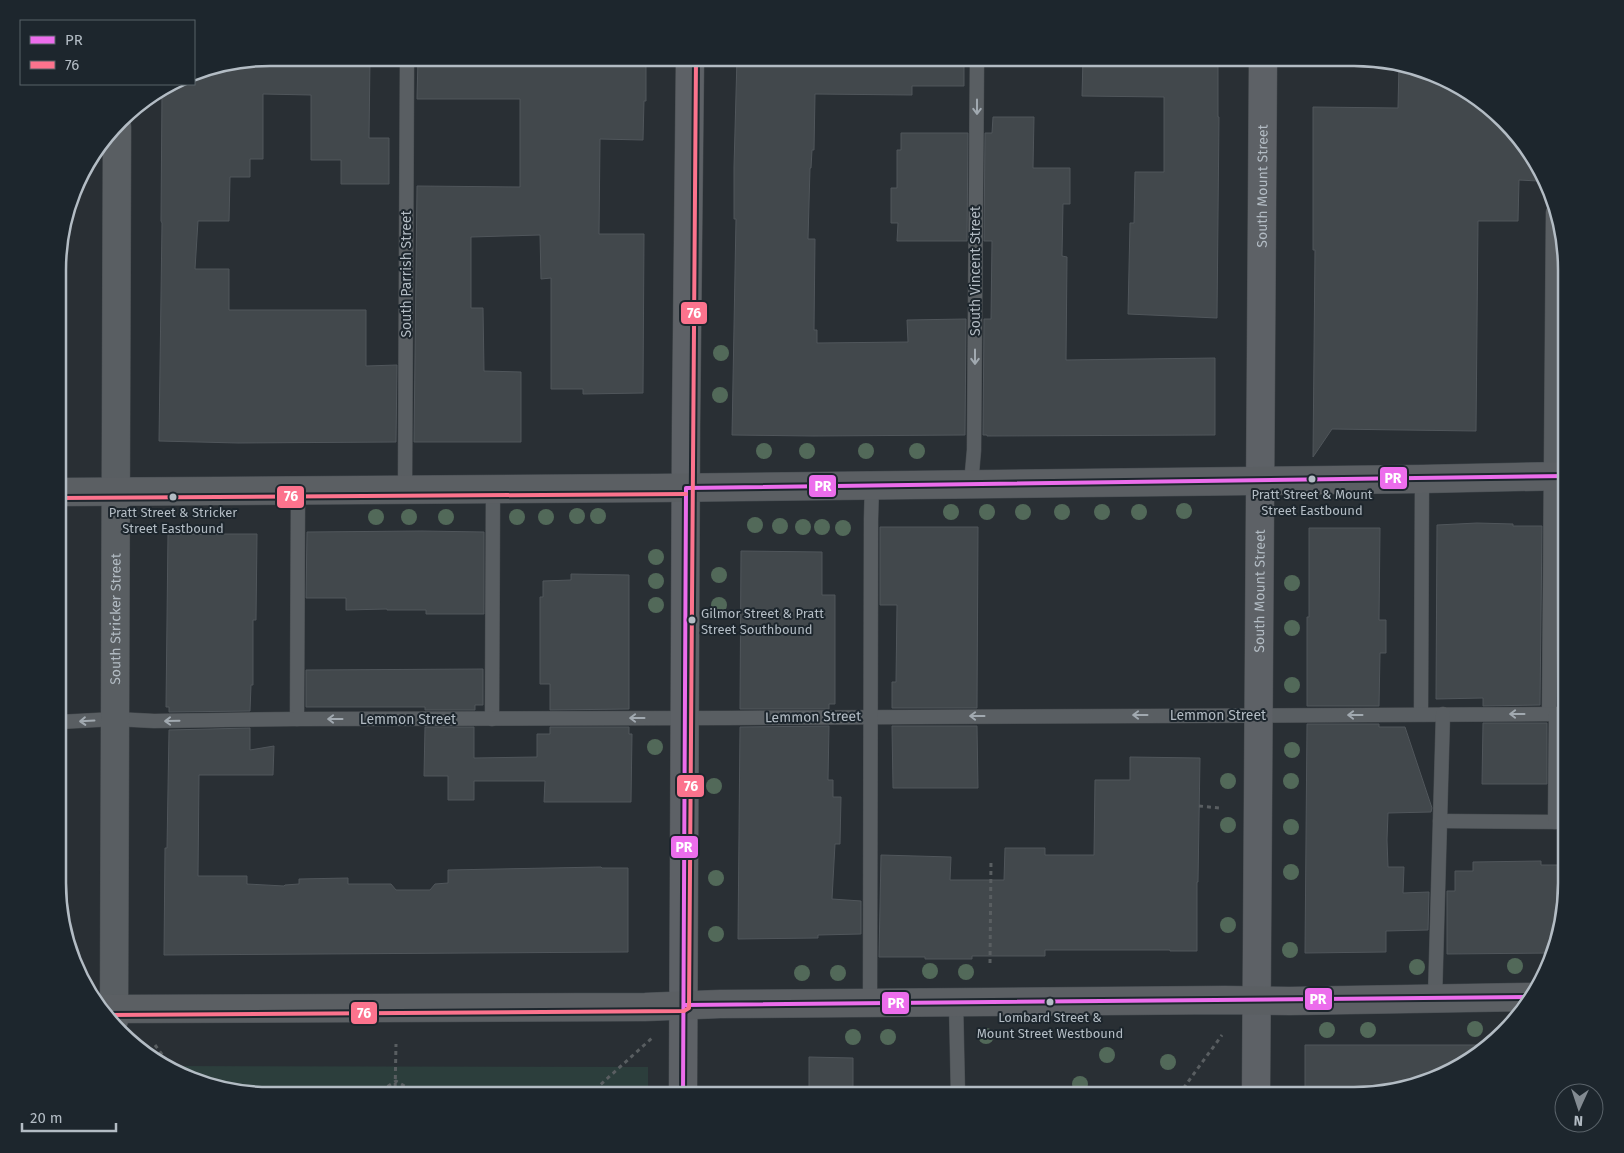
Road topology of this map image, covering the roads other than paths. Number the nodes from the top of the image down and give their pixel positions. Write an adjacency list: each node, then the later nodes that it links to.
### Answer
1 (407, 66): 13 (lane, South Parrish Street)
2 (690, 66): 12 (street)
3 (977, 66): 10 (lane, South Vincent Street, one-way to 10)
4 (1263, 66): 9 (street, South Mount Street)
5 (117, 136): 17 (street, South Stricker Street)
6 (1553, 228): 7 (lane)
7 (1558, 476): 8 (main road); 20 (lane)
8 (1422, 479): 9 (main road); 18 (lane)
9 (1260, 481): 10 (main road); 21 (street, South Mount Street)
10 (971, 484): 11 (main road)
11 (872, 485): 12 (main road); 23 (lane)
12 (686, 488): 14 (main road); 22 (street)
13 (405, 490): 14 (main road); 15 (main road)
14 (493, 490): 26 (lane)
15 (298, 491): 17 (main road); 25 (lane)
16 (66, 492): 17 (main road)
17 (116, 492): 24 (street, South Stricker Street)
18 (1421, 714): 19 (lane, Lemmon Street); 21 (lane, Lemmon Street, one-way to 21)
19 (1443, 714): 20 (lane, Lemmon Street, one-way to 19); 29 (lane)
20 (1557, 714): 28 (lane)
21 (1259, 715): 23 (lane, Lemmon Street, one-way to 23); 33 (street, South Mount Street)
22 (686, 717): 23 (lane, Lemmon Street); 26 (lane, Lemmon Street, one-way to 26); 36 (street)
23 (872, 717): 35 (lane)
24 (114, 719): 25 (lane, Lemmon Street, one-way to 24); 27 (lane, Lemmon Street, one-way to 27); 37 (street, South Stricker Street)
25 (297, 719): 26 (lane, Lemmon Street, one-way to 25)
26 (492, 719)
27 (66, 722)
28 (1558, 741)
29 (1440, 821): 30 (lane); 32 (lane)
30 (1558, 822)
31 (1522, 997): 32 (main road)
32 (1435, 998): 33 (main road)
33 (1257, 1000): 34 (main road); 41 (street, South Mount Street)
34 (956, 1002): 35 (main road); 40 (lane)
35 (870, 1003): 36 (main road)
36 (684, 1006): 38 (main road); 39 (street)
37 (110, 1009)
38 (112, 1012)
39 (683, 1087)
40 (958, 1087)
41 (1256, 1087)

